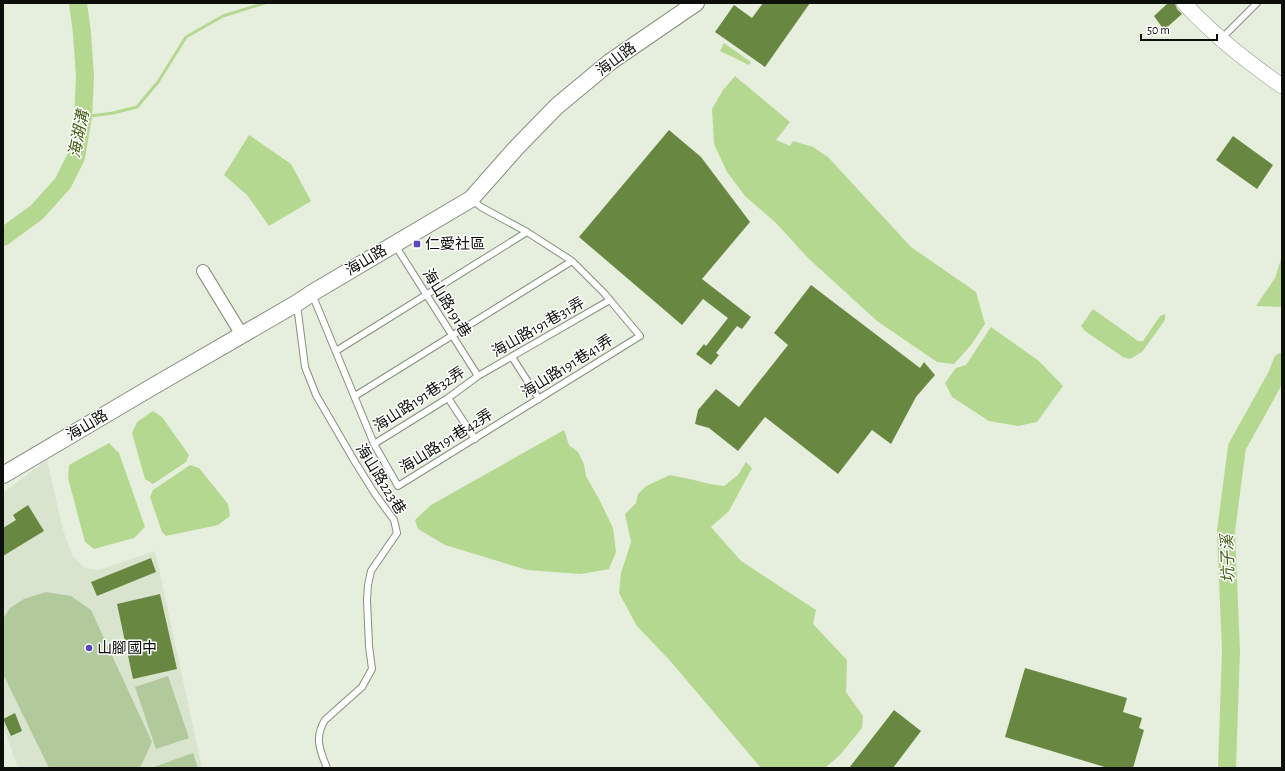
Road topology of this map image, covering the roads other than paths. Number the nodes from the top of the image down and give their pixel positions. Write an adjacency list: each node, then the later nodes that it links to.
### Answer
1 (696, 3): 6 (main road, 海山路)
2 (1184, 3): 4 (street)
3 (1257, 3): 4 (lane)
4 (1220, 40): 5 (street)
5 (1282, 86)
6 (470, 199): 7 (lane); 8 (main road, 海山路)
7 (527, 232): 9 (lane); 12 (lane)
8 (394, 244): 11 (main road, 海山路); 12 (lane, 海山路191巷)
9 (572, 261): 13 (lane); 16 (lane)
10 (203, 271): 15 (street)
11 (312, 293): 14 (main road, 海山路); 17 (lane)
12 (426, 295): 16 (lane, 海山路191巷); 17 (lane)
13 (610, 300): 18 (lane, 海山路191巷31弄); 22 (lane, 海山路191巷41弄)
14 (297, 304): 15 (main road, 海山路); 27 (lane, 海山路223巷)
15 (242, 335): 26 (main road, 海山路)
16 (453, 336): 19 (lane, 海山路191巷); 20 (lane)
17 (336, 351): 20 (lane)
18 (512, 357): 19 (lane, 海山路191巷31弄); 22 (lane)
19 (478, 376): 21 (lane, 海山路191巷32弄)
20 (355, 396): 25 (lane)
21 (448, 398): 24 (lane); 25 (lane, 海山路191巷32弄)
22 (539, 399): 23 (lane, 海山路191巷41弄)
23 (508, 418): 24 (lane, 海山路191巷42弄)
24 (475, 439): 25 (lane, 海山路191巷42弄)
25 (374, 444)
26 (3, 475)
27 (327, 768)

